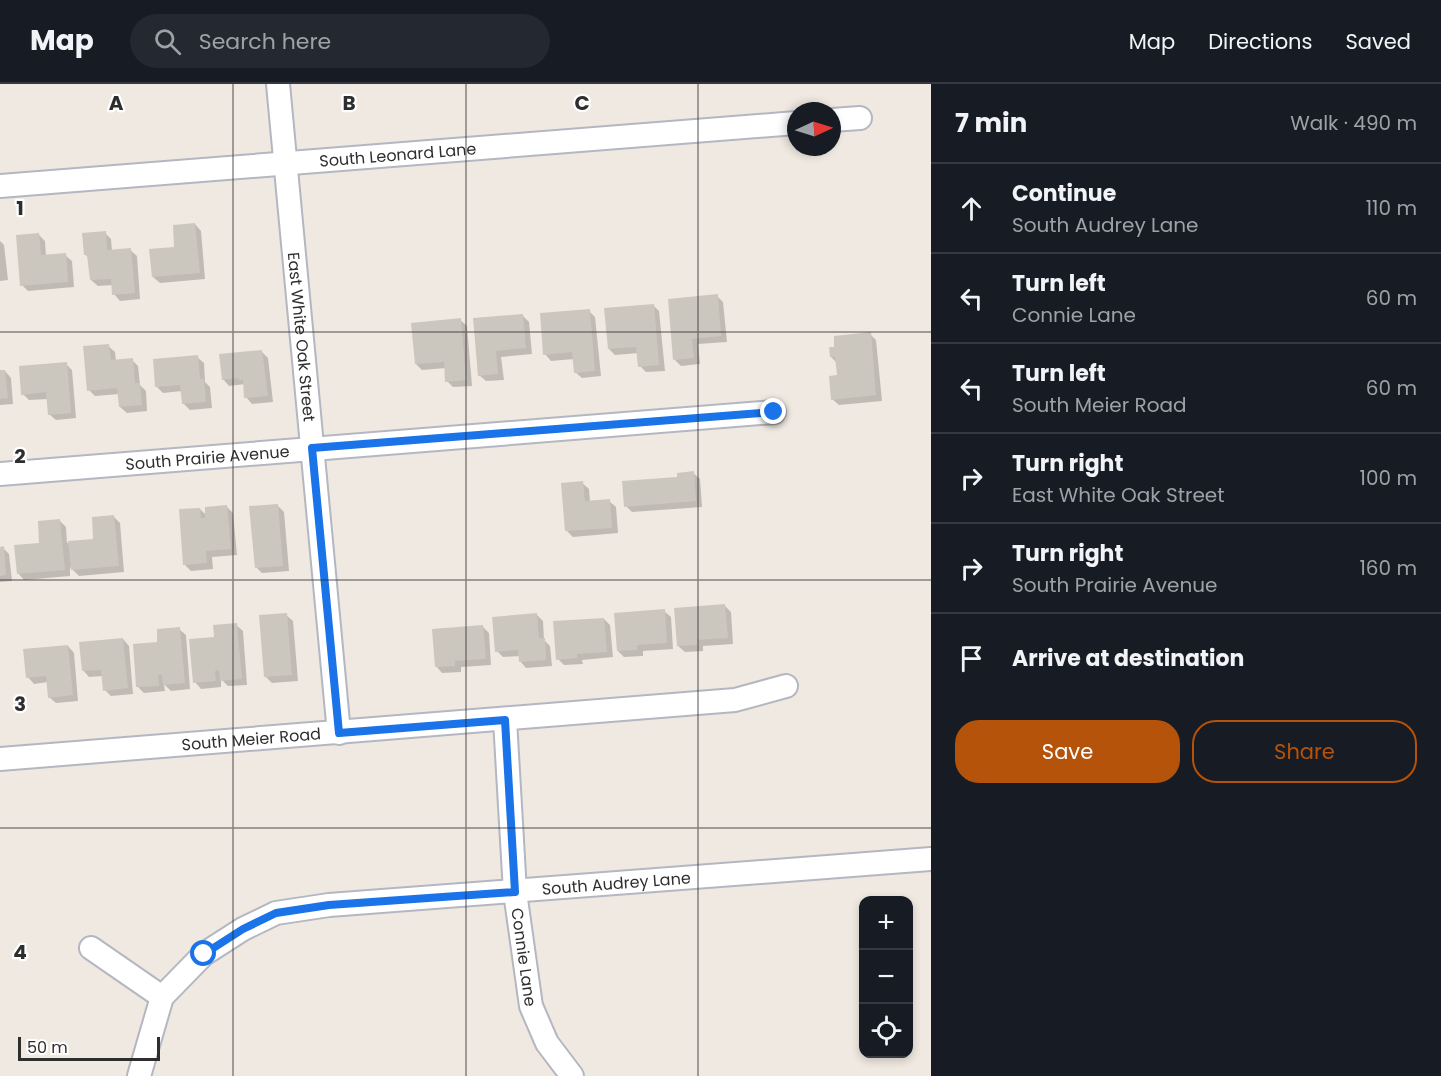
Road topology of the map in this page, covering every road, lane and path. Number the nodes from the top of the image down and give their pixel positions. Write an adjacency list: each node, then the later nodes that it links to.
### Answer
1 (278, 84): 5 (street, East White Oak Street)
2 (860, 118): 3 (street)
3 (841, 119)
4 (787, 124): 5 (street, South Leonard Lane)
5 (286, 164): 6 (street, South Leonard Lane); 8 (street, East White Oak Street)
6 (0, 186)
7 (774, 412): 8 (street, South Prairie Avenue)
8 (312, 448): 9 (street, South Prairie Avenue); 12 (street, East White Oak Street)
9 (0, 474)
10 (786, 686): 11 (street, South Meier Road)
11 (505, 720): 12 (street, South Meier Road); 15 (street, Connie Lane)
12 (339, 733): 13 (street, South Meier Road)
13 (0, 759)
14 (931, 859): 15 (street, South Audrey Lane)
15 (515, 892): 17 (street, South Audrey Lane); 19 (street, Connie Lane)
16 (91, 948): 17 (street)
17 (162, 997): 18 (street, South Audrey Lane)
18 (139, 1076)
19 (572, 1076)

